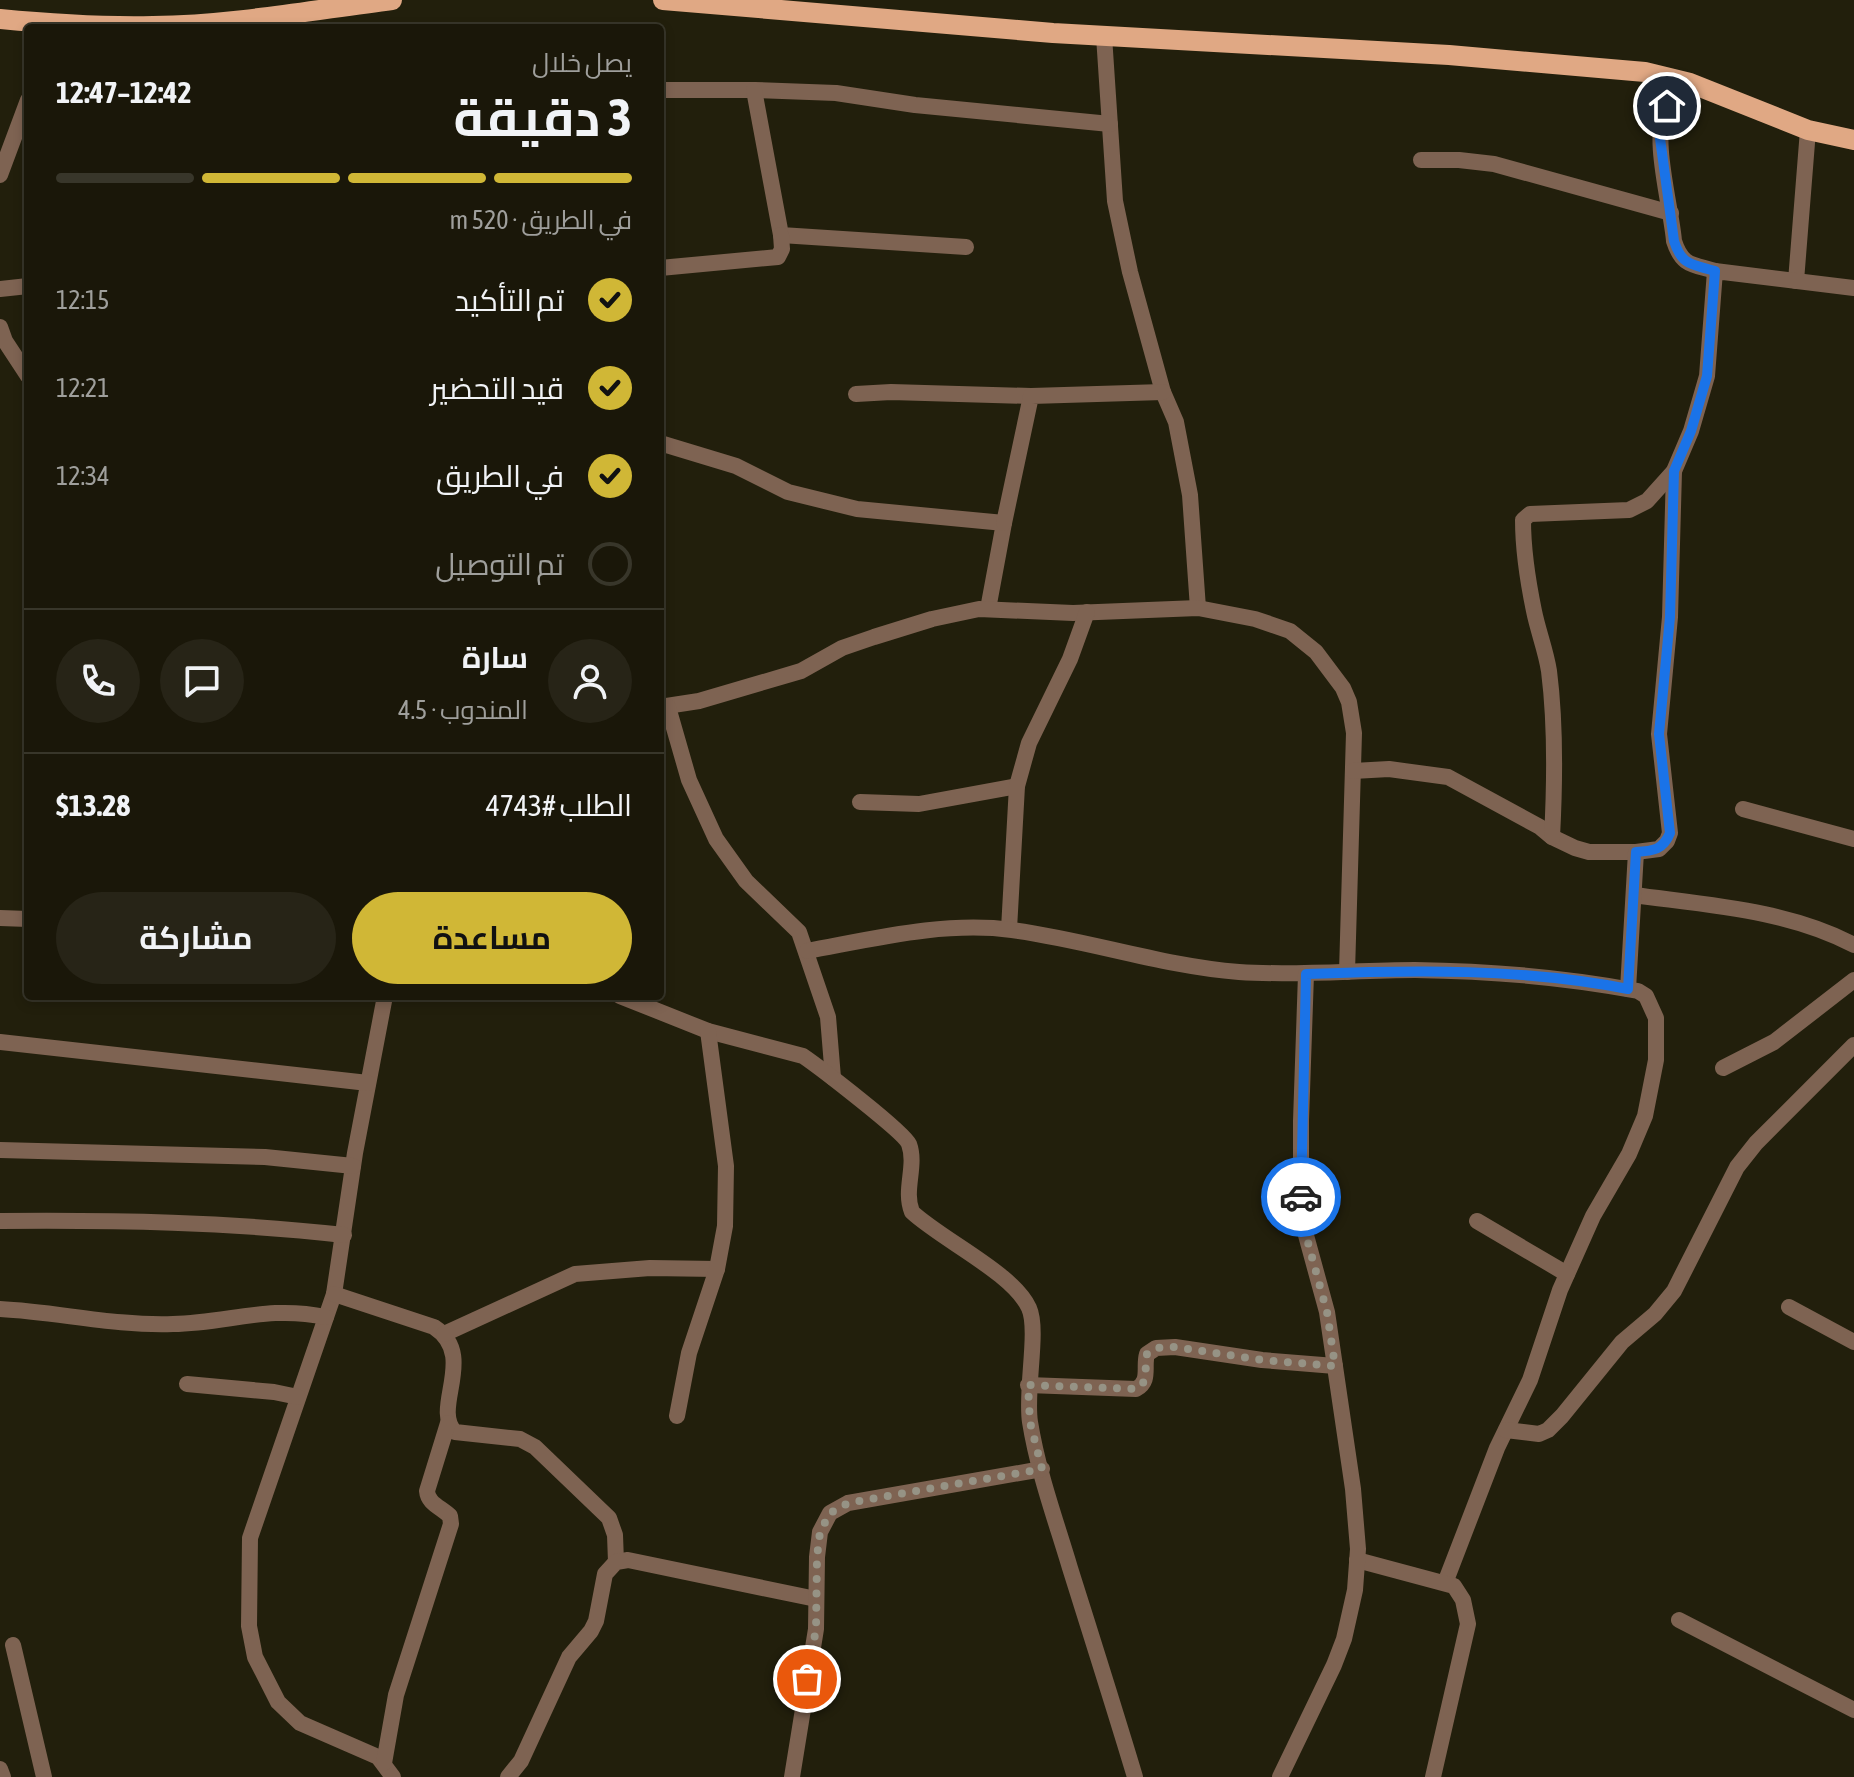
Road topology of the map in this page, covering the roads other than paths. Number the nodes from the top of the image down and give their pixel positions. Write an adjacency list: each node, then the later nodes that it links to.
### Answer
1 (392, 0): 5 (main road)
2 (663, 0): 6 (main road)
3 (0, 19): 4 (main road)
4 (40, 24)
5 (219, 24)
6 (1104, 36): 7 (main road); 11 (street)
7 (1690, 83): 12 (main road); 16 (street)
8 (664, 90): 9 (street)
9 (754, 90): 11 (street); 17 (street)
10 (24, 111): 15 (street)
11 (1110, 124): 27 (street)
12 (1808, 130): 13 (main road); 21 (street)
13 (1854, 140)
14 (1421, 160): 16 (street)
15 (0, 175)
16 (1671, 213): 20 (street)
17 (781, 235): 18 (street); 19 (street)
18 (966, 247)
19 (664, 268)
20 (1715, 271): 21 (street); 31 (street)
21 (1796, 281): 23 (street)
22 (24, 286): 24 (street)
23 (1854, 288)
24 (0, 289)
25 (0, 327): 26 (street)
26 (24, 370)
27 (1163, 392): 29 (street); 33 (street)
28 (856, 394): 29 (street)
29 (1031, 396): 32 (street)
30 (664, 444): 32 (street)
31 (1674, 471): 41 (street); 43 (street)
32 (1004, 523): 34 (street)
33 (1198, 608): 35 (street); 37 (street)
34 (988, 609): 35 (street); 36 (street)
35 (1087, 612): 38 (street)
36 (664, 707): 49 (street)
37 (1353, 771): 41 (street); 50 (street)
38 (1017, 786): 39 (street); 47 (street)
39 (860, 802)
40 (1743, 809): 42 (street)
41 (1552, 837): 43 (street)
42 (1854, 839)
43 (1636, 852): 44 (street)
44 (1634, 895): 48 (street); 53 (street)
45 (0, 918): 46 (street)
46 (24, 919)
47 (1009, 929): 49 (street); 51 (street)
48 (1854, 945)
49 (807, 951): 60 (street)
50 (1347, 972): 51 (street); 53 (street)
51 (1306, 974): 75 (street)
52 (1854, 980): 59 (street)
53 (1628, 989): 68 (street)
54 (384, 1000): 61 (street)
55 (630, 1000): 56 (street)
56 (708, 1031): 60 (street); 67 (street)
57 (0, 1042): 61 (street)
58 (1854, 1045): 81 (street)
59 (1723, 1068)
60 (833, 1078): 77 (street)
61 (368, 1083): 63 (street)
62 (0, 1150): 63 (street)
63 (353, 1166): 66 (street)
64 (0, 1221): 66 (street)
65 (1477, 1221): 68 (street)
66 (344, 1235): 69 (street)
67 (717, 1269): 73 (street); 79 (street)
68 (1567, 1274): 81 (street)
69 (334, 1294): 72 (street); 73 (street)
70 (1789, 1307): 74 (street)
71 (0, 1309): 72 (street)
72 (326, 1317): 78 (street)
73 (444, 1334): 80 (street)
74 (1854, 1342)
75 (1335, 1366): 77 (street); 83 (street)
76 (187, 1384): 78 (street)
77 (1028, 1385): 82 (street)
78 (298, 1397): 91 (street)
79 (677, 1416)
80 (448, 1423): 84 (street); 91 (street)
81 (1506, 1430): 85 (street)
82 (1042, 1469): 86 (street); 96 (street)
83 (1357, 1560): 85 (street); 97 (street)
84 (616, 1562): 86 (street); 94 (street)
85 (1445, 1583): 98 (street)
86 (816, 1599): 95 (street)
87 (1679, 1620): 89 (street)
88 (13, 1645): 93 (street)
89 (1854, 1710)
90 (0, 1769): 92 (street)
91 (389, 1770)
92 (3, 1777)
93 (44, 1777)
94 (508, 1777)
95 (792, 1777)
96 (1135, 1777)
97 (1280, 1777)
98 (1433, 1777)

